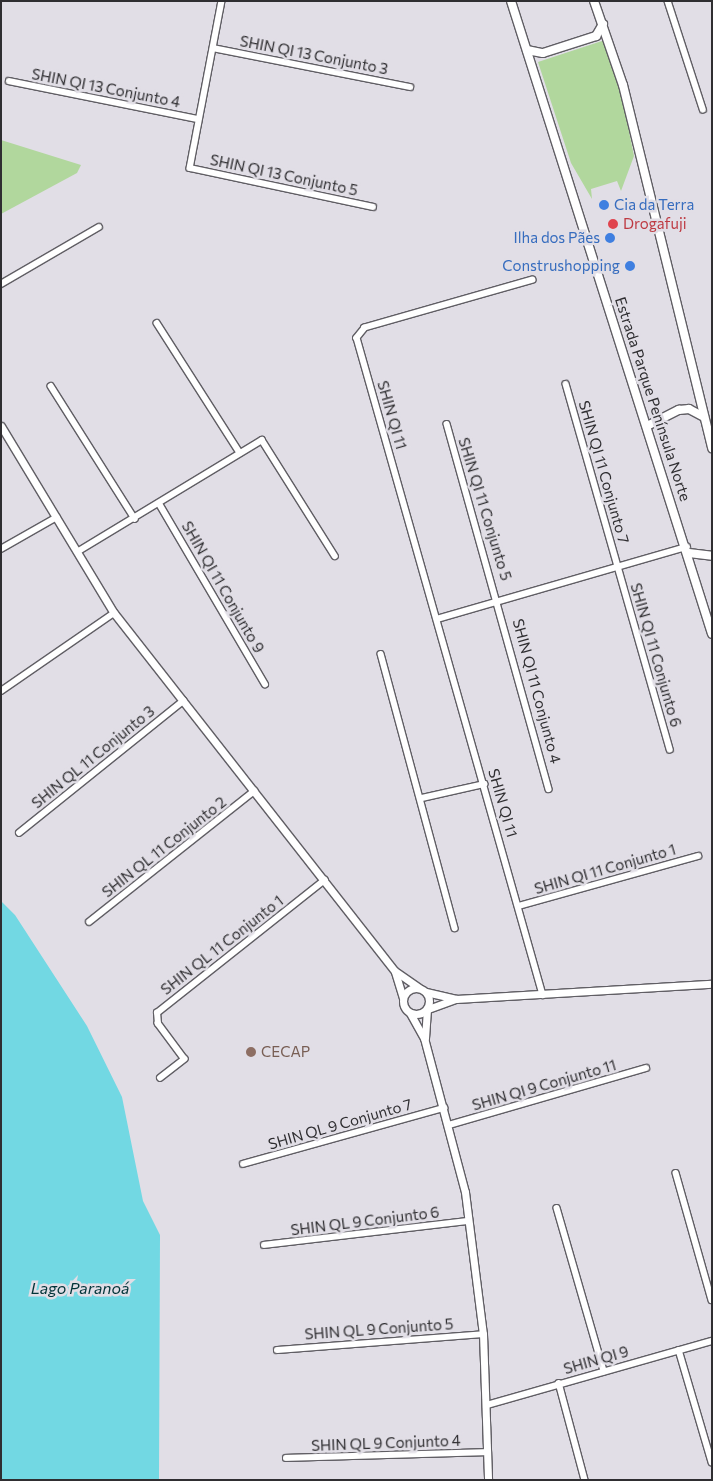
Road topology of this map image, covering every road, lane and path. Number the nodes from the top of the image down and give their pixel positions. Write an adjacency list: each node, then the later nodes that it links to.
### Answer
1 (222, 1): 6 (street)
2 (511, 1): 7 (main road, Estrada Parque Península Norte)
3 (594, 1): 5 (main road)
4 (668, 1): 10 (street)
5 (603, 24): 7 (main road); 19 (main road)
6 (213, 48): 9 (street, SHIN QI 13 Conjunto 3); 11 (street)
7 (527, 50): 22 (main road, Estrada Parque Península Norte)
8 (9, 81): 11 (street, SHIN QI 13 Conjunto 4)
9 (410, 87)
10 (703, 109)
11 (198, 118): 12 (street, SHIN QI 13 Conjunto 5)
12 (373, 207)
13 (99, 227): 15 (street)
14 (533, 280): 36 (street, SHIN QI 11)
15 (1, 284)
16 (157, 323): 24 (street)
17 (566, 384): 33 (street, SHIN QI 11 Conjunto 7)
18 (51, 386): 27 (street)
19 (704, 417): 22 (main road); 23 (main road)
20 (447, 424): 34 (street, SHIN QI 11 Conjunto 5)
21 (1, 426): 26 (street)
22 (647, 426): 29 (main road, Estrada Parque Península Norte)
23 (712, 448)
24 (240, 453): 25 (street); 31 (street)
25 (159, 503): 27 (street); 39 (street, SHIN QI 11 Conjunto 9)
26 (56, 517): 28 (street); 30 (street)
27 (134, 518): 30 (street)
28 (1, 549)
29 (688, 550): 32 (main road); 33 (street); 37 (main road, Estrada Parque Península Norte)
30 (77, 552): 35 (street)
31 (335, 556)
32 (712, 556)
33 (618, 566): 34 (street); 42 (street, SHIN QI 11 Conjunto 6)
34 (499, 601): 36 (street); 44 (street, SHIN QI 11 Conjunto 4)
35 (114, 613): 40 (street); 41 (street)
36 (437, 619): 43 (street, SHIN QI 11)
37 (712, 634)
38 (381, 654): 46 (street)
39 (265, 684)
40 (1, 691)
41 (183, 701): 45 (street); 47 (street, SHIN QL 11 Conjunto 3)
42 (670, 750)
43 (484, 784): 46 (street); 50 (street, SHIN QI 11)
44 (549, 789)
45 (254, 791): 49 (street); 51 (street, SHIN QL 11 Conjunto 2)
46 (422, 798): 52 (street)
47 (18, 833)
48 (698, 856): 50 (street, SHIN QI 11 Conjunto 1)
49 (325, 880): 53 (street); 63 (street, SHIN QL 11 Conjunto 1)
50 (519, 906): 56 (street, SHIN QI 11)
51 (89, 922)
52 (455, 928)
53 (395, 971): 55 (street); 57 (street)
54 (712, 984): 56 (street)
55 (422, 990): 57 (street); 58 (street); 59 (street)
56 (543, 995): 58 (street)
57 (404, 998): 60 (street)
58 (456, 999): 59 (street)
59 (427, 1010): 60 (street); 61 (street)
60 (410, 1013): 61 (street)
61 (424, 1038): 64 (street)
62 (646, 1068): 65 (street, SHIN QI 9 Conjunto 11)
63 (160, 1078)
64 (444, 1108): 65 (street); 66 (street, SHIN QL 9 Conjunto 7)
65 (449, 1125): 69 (street)
66 (243, 1164)
67 (676, 1173): 71 (street)
68 (557, 1208): 76 (street)
69 (469, 1221): 70 (street, SHIN QL 9 Conjunto 6); 72 (street)
70 (264, 1245)
71 (712, 1300)
72 (483, 1334): 74 (street, SHIN QL 9 Conjunto 5); 78 (street)
73 (712, 1341): 75 (street, SHIN QI 9)
74 (277, 1350)
75 (679, 1350): 76 (street, SHIN QI 9); 81 (street)
76 (604, 1371): 77 (street, SHIN QI 9)
77 (559, 1383): 78 (street, SHIN QI 9); 83 (street)
78 (487, 1405): 79 (street)
79 (488, 1452): 80 (street, SHIN QL 9 Conjunto 4); 82 (street)
80 (286, 1458)
81 (712, 1462)
82 (488, 1480)
83 (586, 1480)

